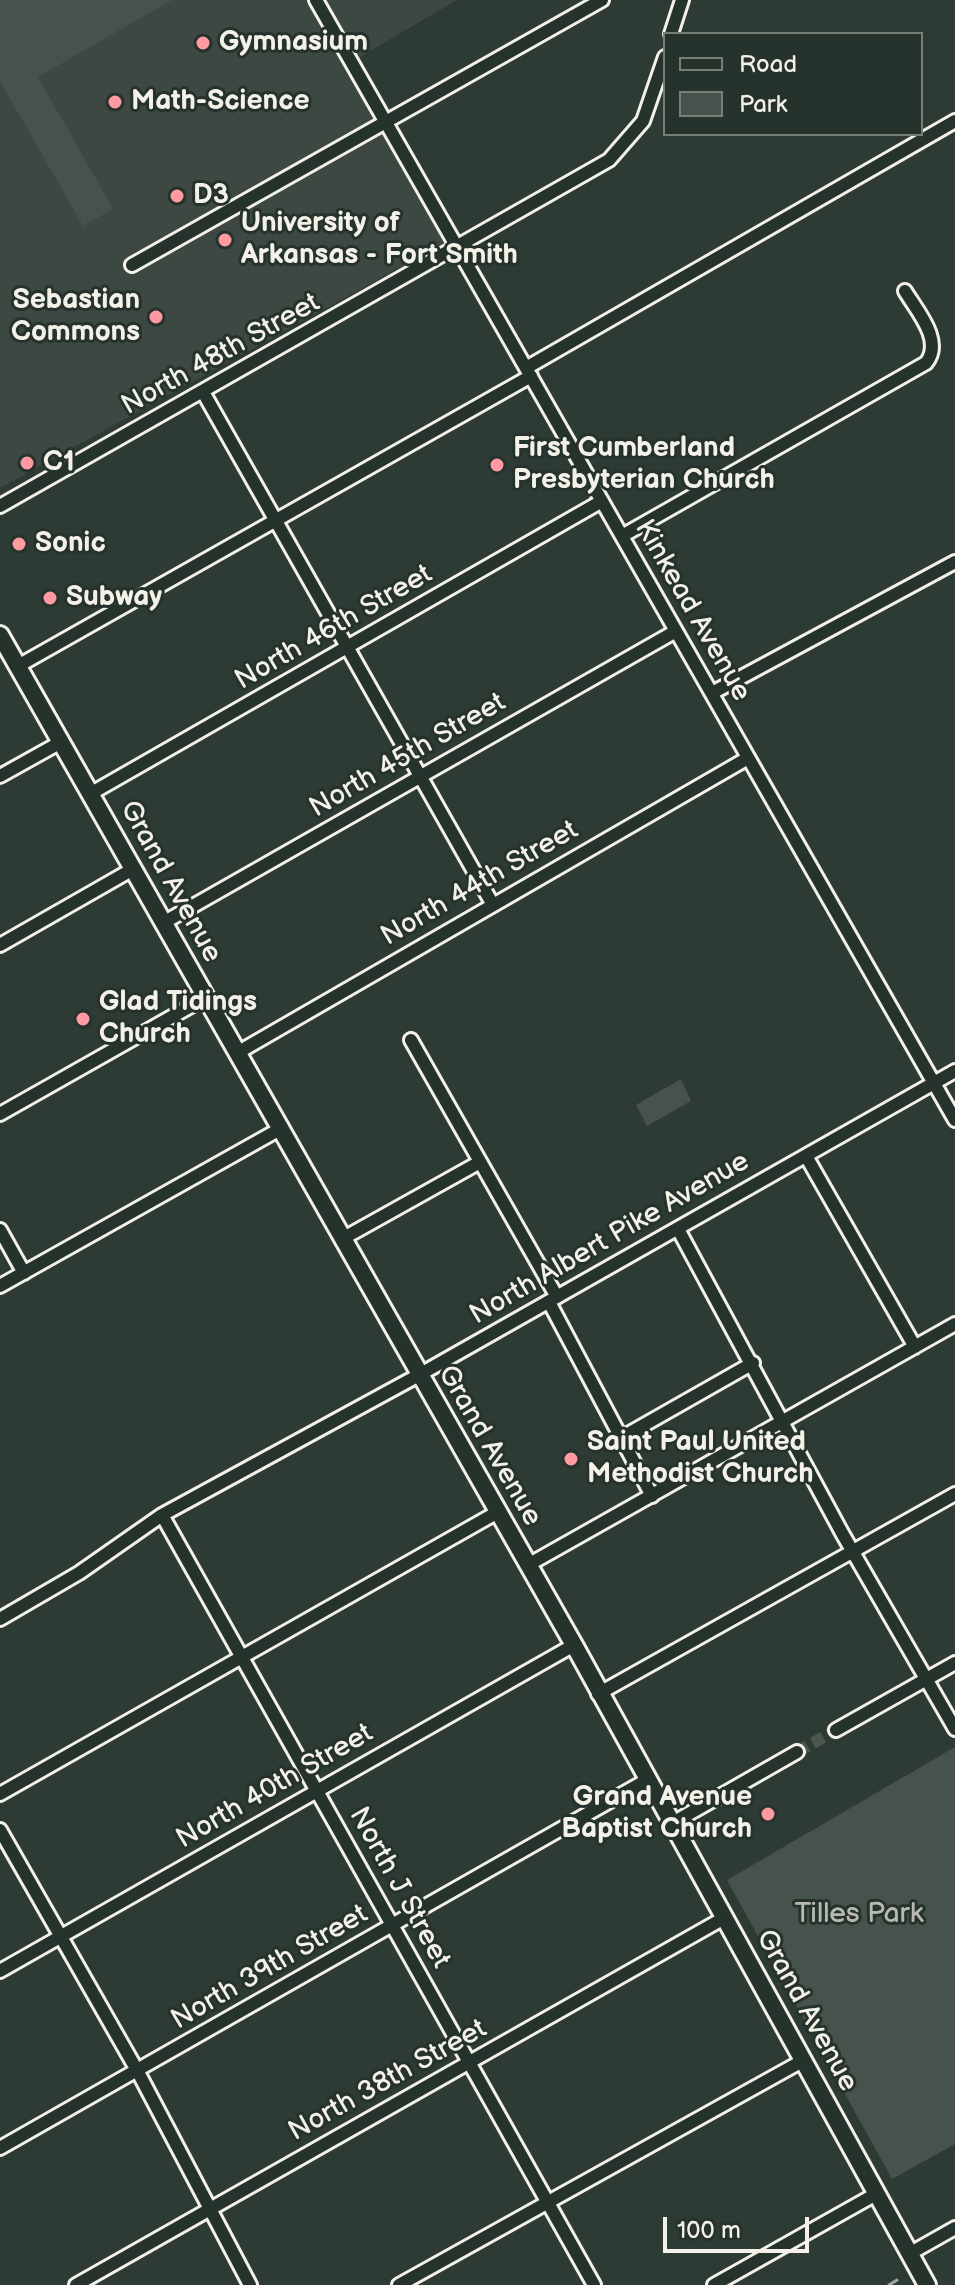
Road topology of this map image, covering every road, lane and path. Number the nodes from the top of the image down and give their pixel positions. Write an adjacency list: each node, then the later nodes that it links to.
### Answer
1 (316, 0): 7 (street, Kinkead Avenue)
2 (602, 0): 7 (street)
3 (682, 0): 4 (street)
4 (672, 32)
5 (663, 64): 8 (street, North 48th Street)
6 (955, 121): 11 (street)
7 (385, 122): 8 (street, Kinkead Avenue); 9 (street)
8 (458, 248): 11 (street, Kinkead Avenue); 12 (street, North 48th Street)
9 (132, 265)
10 (905, 291): 16 (street)
11 (528, 372): 13 (street, Kinkead Avenue); 15 (street)
12 (203, 392): 14 (street, North 48th Street); 15 (street)
13 (602, 501): 16 (street, Kinkead Avenue); 20 (street, North 46th Street)
14 (0, 506)
15 (275, 520): 20 (street); 21 (street)
16 (622, 536): 18 (street, Kinkead Avenue)
17 (955, 562): 22 (street)
18 (676, 631): 22 (street, Kinkead Avenue); 26 (street, North 45th Street)
19 (0, 635): 21 (main road, Grand Avenue)
20 (346, 648): 26 (street); 27 (street, North 46th Street)
21 (18, 666): 23 (main road, Grand Avenue)
22 (712, 693): 24 (street, Kinkead Avenue)
23 (61, 742): 25 (street); 27 (main road, Grand Avenue)
24 (748, 758): 29 (street, North 44th Street); 36 (street, Kinkead Avenue)
25 (0, 776)
26 (421, 776): 29 (street); 30 (street, North 45th Street)
27 (90, 794): 28 (main road, Grand Avenue)
28 (133, 869): 30 (main road, Grand Avenue); 31 (street)
29 (493, 905): 34 (street, North 44th Street)
30 (163, 923): 32 (main road, Grand Avenue)
31 (0, 945)
32 (205, 998): 34 (main road, Grand Avenue); 37 (street)
33 (411, 1040): 41 (street)
34 (237, 1053): 39 (main road, Grand Avenue)
35 (955, 1071): 36 (street, North Albert Pike Avenue)
36 (934, 1083): 38 (street, Kinkead Avenue); 40 (street, North Albert Pike Avenue)
37 (0, 1114)
38 (955, 1120)
39 (280, 1129): 44 (main road, Grand Avenue); 45 (street)
40 (806, 1156): 42 (street, North Albert Pike Avenue); 49 (street)
41 (480, 1162): 44 (street); 47 (street)
42 (678, 1229): 47 (street, North Albert Pike Avenue); 50 (street)
43 (0, 1230): 45 (street)
44 (342, 1239): 51 (main road, Grand Avenue)
45 (24, 1273): 46 (street)
46 (0, 1286)
47 (553, 1299): 51 (street, North Albert Pike Avenue); 53 (street)
48 (955, 1324): 49 (street)
49 (915, 1347): 52 (street)
50 (753, 1363): 52 (street); 53 (street)
51 (419, 1375): 56 (main road, Grand Avenue); 57 (street, North Albert Pike Avenue)
52 (783, 1422): 55 (street); 58 (street)
53 (621, 1438): 55 (street)
54 (955, 1494): 58 (street)
55 (652, 1496): 59 (street)
56 (496, 1513): 59 (main road, Grand Avenue); 62 (street)
57 (162, 1515): 60 (street, North Albert Pike Avenue); 62 (street, North J Street)
58 (853, 1552): 64 (street); 65 (street)
59 (528, 1565): 61 (main road, Grand Avenue)
60 (0, 1619)
61 (574, 1645): 65 (main road, Grand Avenue); 70 (street, North 40th Street)
62 (242, 1656): 70 (street, North J Street); 71 (street)
63 (955, 1663): 64 (street)
64 (924, 1680): 66 (street); 67 (street)
65 (598, 1694): 69 (main road, Grand Avenue)
66 (955, 1729)
67 (836, 1730)
68 (797, 1752): 72 (street)
69 (647, 1780): 72 (main road, Grand Avenue); 75 (street, North 39th Street)
70 (317, 1790): 75 (street, North J Street); 76 (street, North 40th Street)
71 (0, 1794)
72 (671, 1824): 74 (main road, Grand Avenue)
73 (0, 1830): 76 (street)
74 (724, 1918): 78 (main road, Grand Avenue); 79 (street, North 38th Street)
75 (393, 1926): 79 (street, North J Street); 80 (street, North 39th Street)
76 (61, 1937): 77 (street, North 40th Street); 80 (street)
77 (0, 1971)
78 (804, 2060): 82 (main road, Grand Avenue); 83 (street)
79 (470, 2062): 83 (street, North J Street); 84 (street, North 38th Street)
80 (138, 2072): 81 (street, North 39th Street); 84 (street)
81 (0, 2148)
82 (876, 2194): 86 (main road, Grand Avenue); 91 (street)
83 (548, 2203): 89 (street); 90 (street, North J Street)
84 (208, 2210): 87 (street, North 38th Street); 88 (street)
85 (955, 2228): 86 (street)
86 (909, 2254): 92 (main road, Grand Avenue)
87 (76, 2285)
88 (250, 2285)
89 (399, 2285)
90 (594, 2285)
91 (714, 2285)
92 (927, 2285)

